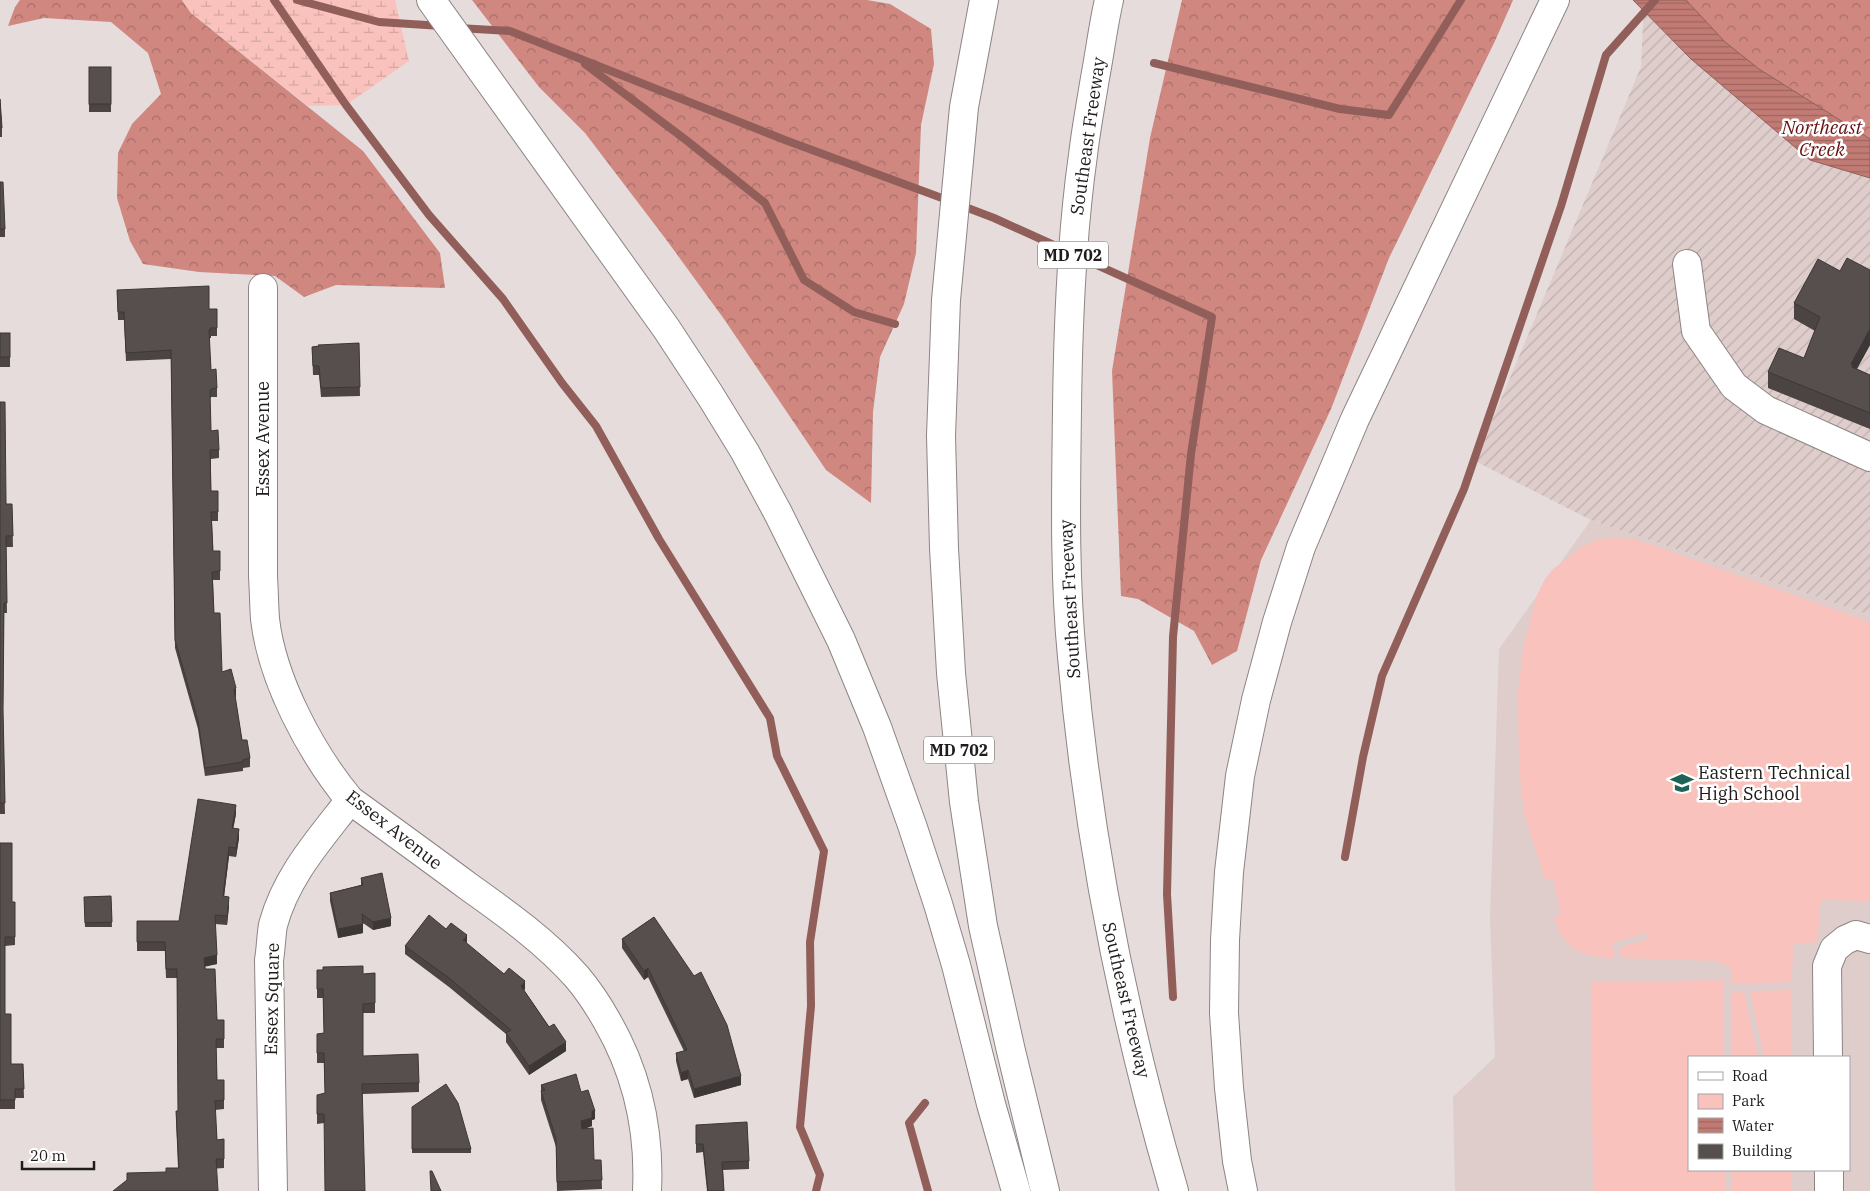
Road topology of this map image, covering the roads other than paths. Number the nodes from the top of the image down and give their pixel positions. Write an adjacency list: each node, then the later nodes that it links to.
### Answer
1 (431, 0): 14 (main road)
2 (984, 0): 15 (main road, MD 702)
3 (1109, 0): 16 (main road, Southeast Freeway / MD 702)
4 (1552, 7): 17 (main road)
5 (1687, 264): 7 (main road)
6 (263, 288): 8 (main road, Essex Avenue)
7 (1870, 457)
8 (350, 800): 12 (main road, Essex Square); 13 (main road, Essex Avenue)
9 (1870, 939): 10 (main road)
10 (1828, 1056)
11 (1829, 1171): 18 (main road)
12 (273, 1191)
13 (647, 1191)
14 (1016, 1191)
15 (1046, 1191)
16 (1174, 1191)
17 (1243, 1191)
18 (1829, 1191)

